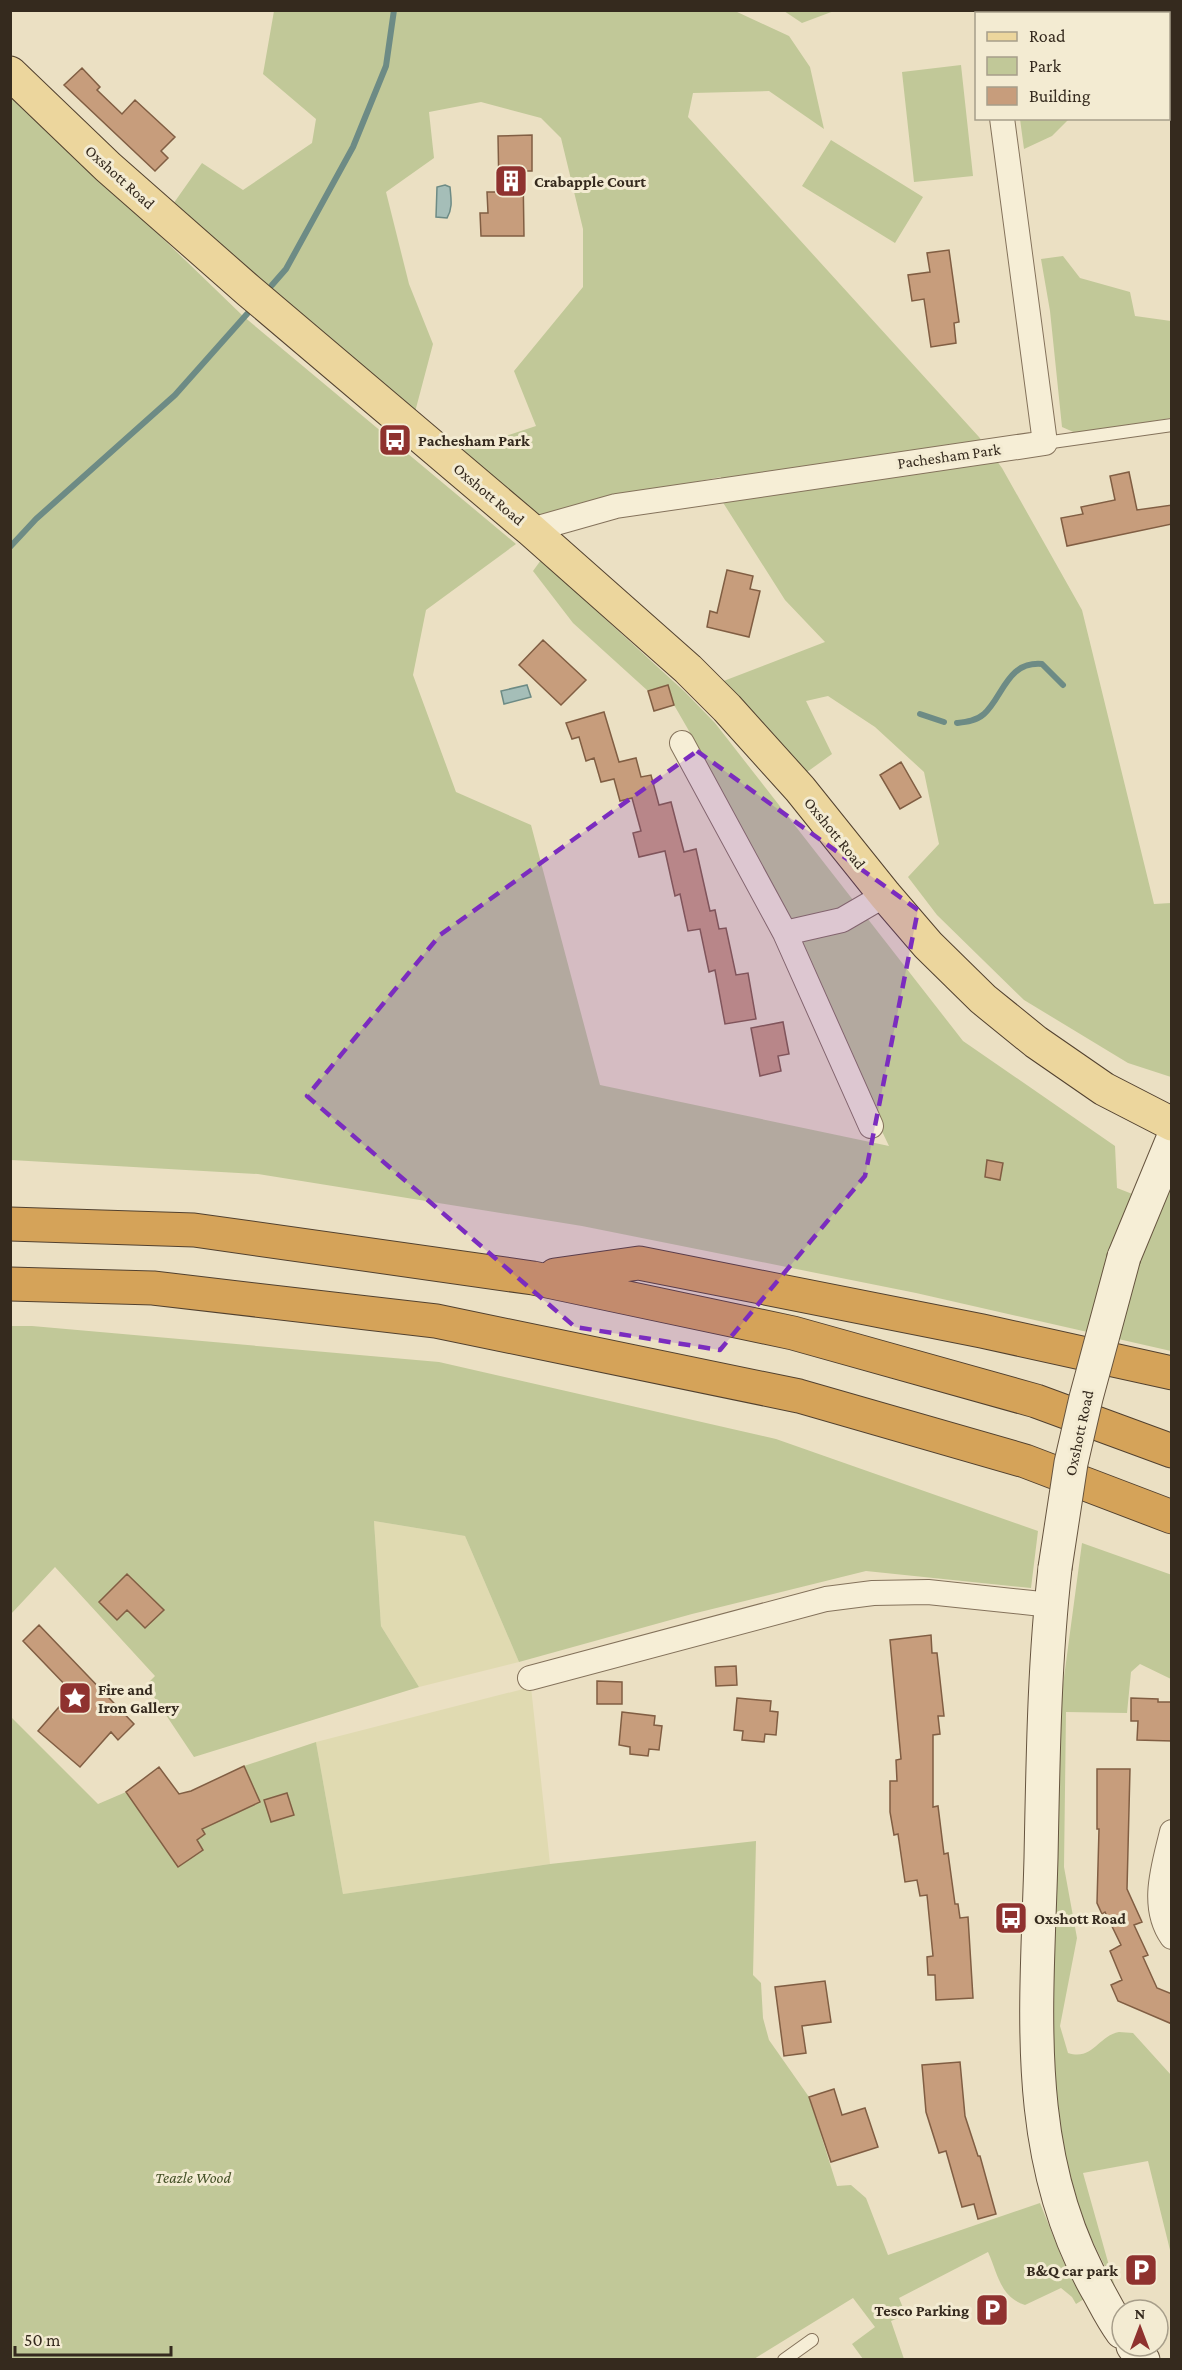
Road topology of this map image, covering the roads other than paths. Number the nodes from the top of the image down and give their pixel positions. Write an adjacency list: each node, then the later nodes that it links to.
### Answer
1 (10, 73): 5 (main road, Oxshott Road)
2 (1002, 120): 4 (street)
3 (1172, 425): 4 (lane)
4 (1045, 443): 5 (street, Pachesham Park)
5 (531, 530): 7 (main road, Oxshott Road)
6 (682, 743): 8 (street)
7 (885, 895): 8 (street); 9 (main road, Oxshott Road)
8 (785, 933): 10 (street)
9 (1172, 1124)
10 (871, 1126)
11 (1172, 1141): 18 (main road, Oxshott Road, bridge)
12 (10, 1224): 13 (highway)
13 (533, 1278): 15 (highway); 16 (highway)
14 (10, 1284): 17 (highway)
15 (1172, 1373)
16 (1172, 1451)
17 (1172, 1517)
18 (1051, 1605): 19 (street); 22 (main road, Oxshott Road)
19 (530, 1678)
20 (1172, 1832): 21 (street)
21 (1172, 1937)
22 (1110, 2311)
23 (812, 2340): 24 (lane)
24 (784, 2360)

